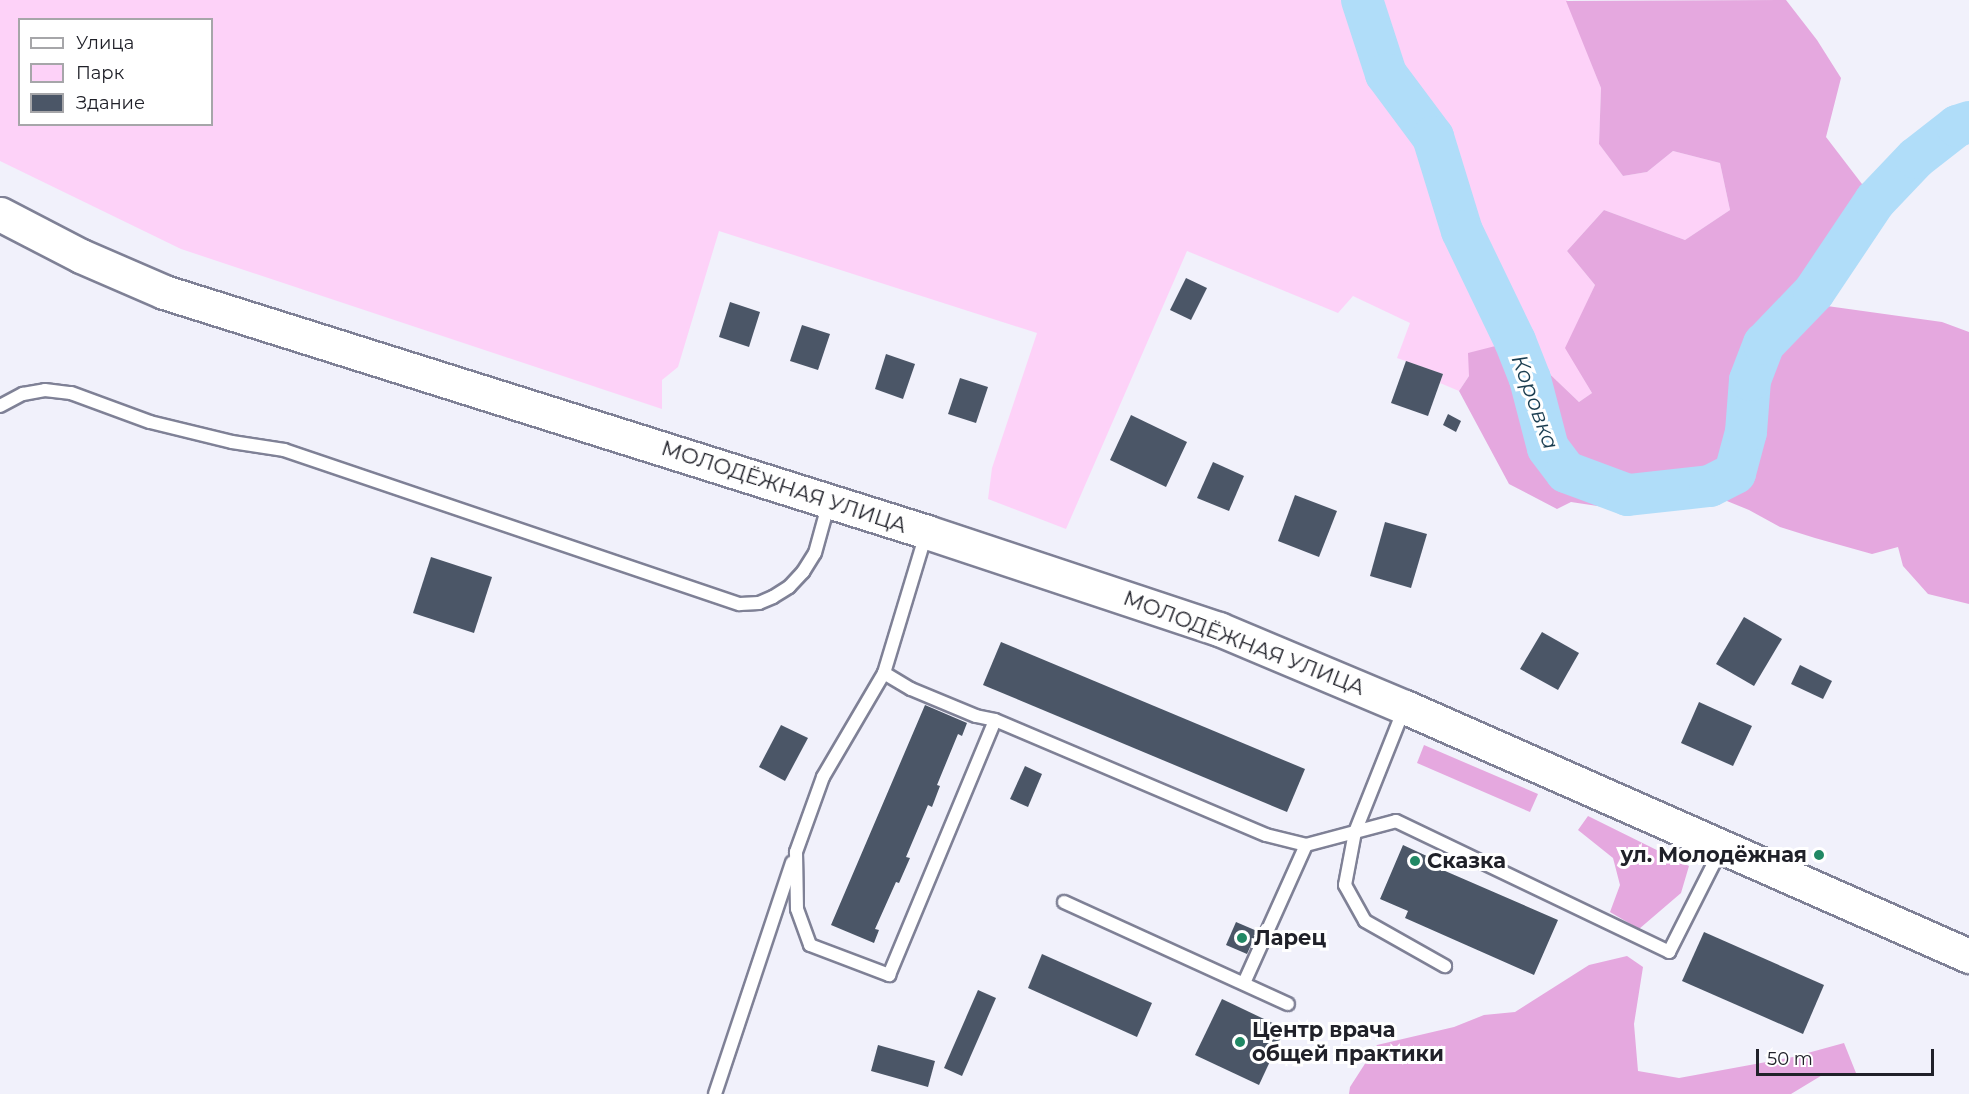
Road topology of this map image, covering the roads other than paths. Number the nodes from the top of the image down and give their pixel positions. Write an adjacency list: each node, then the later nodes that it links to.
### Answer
1 (0, 214): 3 (main road, МОЛОДЁЖНАЯ УЛИЦА)
2 (0, 406): 3 (lane)
3 (830, 501): 4 (main road, МОЛОДЁЖНАЯ УЛИЦА)
4 (927, 532): 5 (lane); 6 (main road, МОЛОДЁЖНАЯ УЛИЦА)
5 (885, 673): 7 (lane); 11 (lane)
6 (1405, 707): 8 (lane); 10 (main road, МОЛОДЁЖНАЯ УЛИЦА)
7 (995, 720): 9 (lane); 11 (lane)
8 (1355, 832): 9 (lane); 10 (lane); 14 (lane)
9 (1306, 845): 15 (lane)
10 (1722, 847): 13 (main road, МОЛОДЁЖНАЯ УЛИЦА)
11 (795, 852): 17 (lane)
12 (1064, 902): 15 (lane)
13 (1969, 956)
14 (1445, 966)
15 (1244, 983): 16 (lane)
16 (1288, 1004)
17 (715, 1094)

